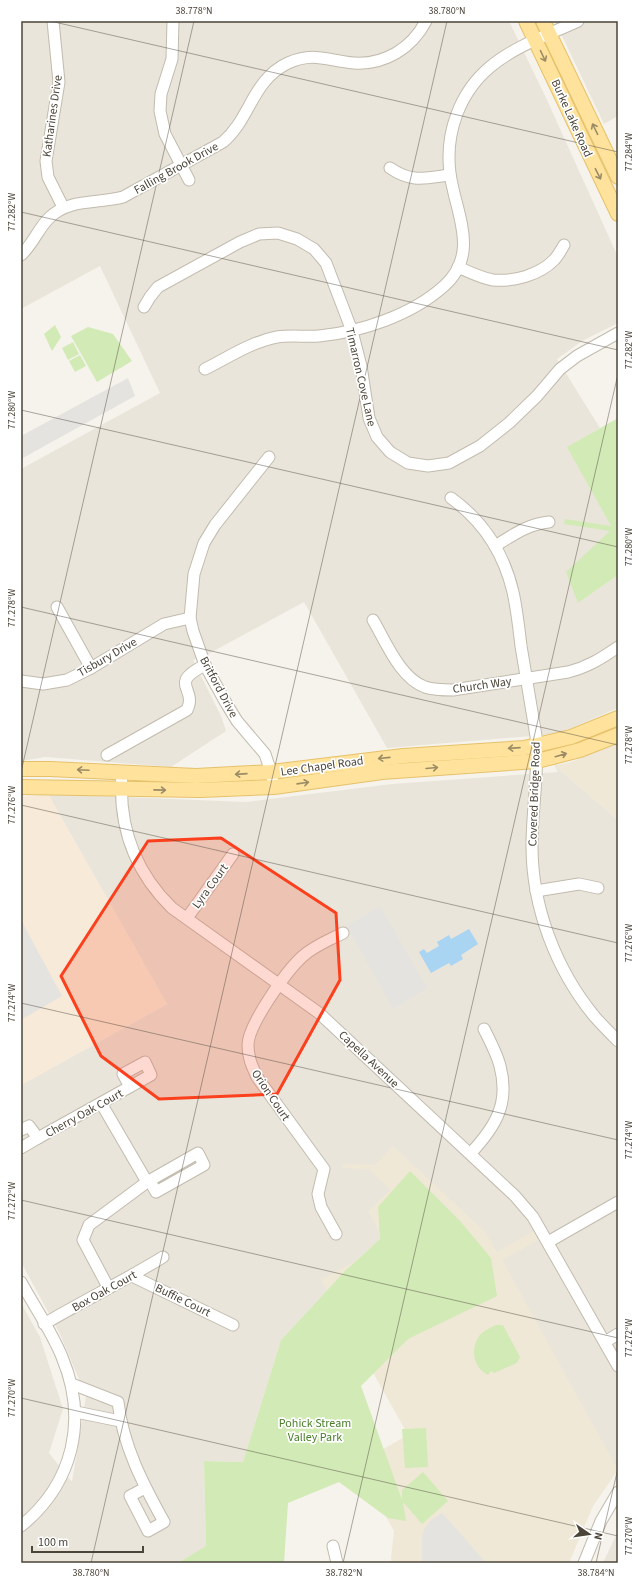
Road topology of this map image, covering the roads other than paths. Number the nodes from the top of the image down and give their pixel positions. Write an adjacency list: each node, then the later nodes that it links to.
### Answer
1 (53, 21): 14 (street, Katharines Drive)
2 (173, 21): 9 (street)
3 (426, 21): 9 (street, Falling Brook Drive)
4 (526, 21): 8 (main road, Burke Lake Road)
5 (543, 21): 7 (main road, Burke Lake Road)
6 (578, 21): 7 (street)
7 (550, 34): 8 (street); 12 (main road, Burke Lake Road, one-way to 7)
8 (536, 40): 11 (street); 15 (main road, Burke Lake Road, one-way to 15)
9 (181, 166): 13 (street); 14 (street, Falling Brook Drive)
10 (390, 168): 11 (street)
11 (450, 175): 18 (street)
12 (618, 177)
13 (189, 180)
14 (63, 207): 17 (street)
15 (618, 214)
16 (564, 245): 18 (street)
17 (21, 255)
18 (458, 267): 20 (street)
19 (144, 307): 20 (street, Timarron Cove Lane)
20 (352, 332): 21 (street, Timarron Cove Lane); 22 (street)
21 (618, 333)
22 (206, 369)
23 (269, 457): 28 (street, Britford Drive)
24 (451, 498): 26 (street, Covered Bridge Road)
25 (549, 522): 26 (street)
26 (495, 546): 33 (street, Covered Bridge Road)
27 (57, 606): 32 (street)
28 (190, 618): 31 (street, Britford Drive); 32 (street, Tisbury Drive)
29 (373, 620): 33 (street, Church Way)
30 (618, 647): 33 (street, Church Way)
31 (205, 665): 38 (street); 42 (street, Britford Drive)
32 (91, 668): 34 (street, Tisbury Drive)
33 (526, 678): 37 (street, Covered Bridge Road)
34 (21, 681)
35 (618, 718): 37 (main road, Lee Chapel Road)
36 (618, 735): 39 (main road, Lee Chapel Road, one-way to 36)
37 (536, 746): 39 (street, Covered Bridge Road); 42 (main road, Lee Chapel Road, one-way to 42)
38 (107, 755)
39 (537, 761): 44 (main road, Lee Chapel Road, one-way to 39); 48 (street, Covered Bridge Road)
40 (21, 769): 41 (main road, Lee Chapel Road, one-way to 40)
41 (122, 772): 42 (main road, Lee Chapel Road, one-way to 41); 45 (street, Capella Avenue)
42 (271, 772): 44 (street, Britford Drive)
43 (21, 787): 45 (main road, Lee Chapel Road)
44 (274, 787): 45 (main road, Lee Chapel Road, one-way to 44)
45 (121, 789): 49 (street, Capella Avenue)
46 (233, 854): 49 (street, Lyra Court)
47 (598, 888): 48 (street)
48 (536, 891): 53 (street, Covered Bridge Road)
49 (187, 918): 51 (street, Capella Avenue)
50 (343, 933): 51 (street, Orion Court)
51 (280, 984): 59 (street, Capella Avenue); 61 (street, Orion Court)
52 (484, 1029): 59 (street)
53 (618, 1041)
54 (130, 1087): 55 (street, Cherry Oak Court)
55 (101, 1103): 57 (street, Cherry Oak Court); 66 (street)
56 (21, 1130): 57 (street, Cherry Oak Court)
57 (38, 1138): 58 (street, Cherry Oak Court)
58 (21, 1148)
59 (471, 1154): 62 (street, Capella Avenue)
60 (618, 1202): 62 (street)
61 (336, 1234)
62 (548, 1242): 70 (street, Capella Avenue)
63 (163, 1257): 64 (street, Box Oak Court)
64 (132, 1276): 66 (street, Box Oak Court); 68 (street, Buffie Court)
65 (21, 1282): 67 (street)
66 (108, 1288): 67 (street, Box Oak Court)
67 (44, 1324): 72 (street)
68 (233, 1325)
69 (618, 1334): 70 (street)
70 (605, 1342): 71 (street, Capella Avenue)
71 (618, 1366)
72 (72, 1384): 73 (street); 74 (street)
73 (76, 1412): 74 (street); 77 (street)
74 (120, 1421): 75 (street)
75 (145, 1488)
76 (618, 1492): 80 (street)
77 (21, 1526)
78 (333, 1546): 79 (street)
79 (337, 1563)
80 (584, 1563)

